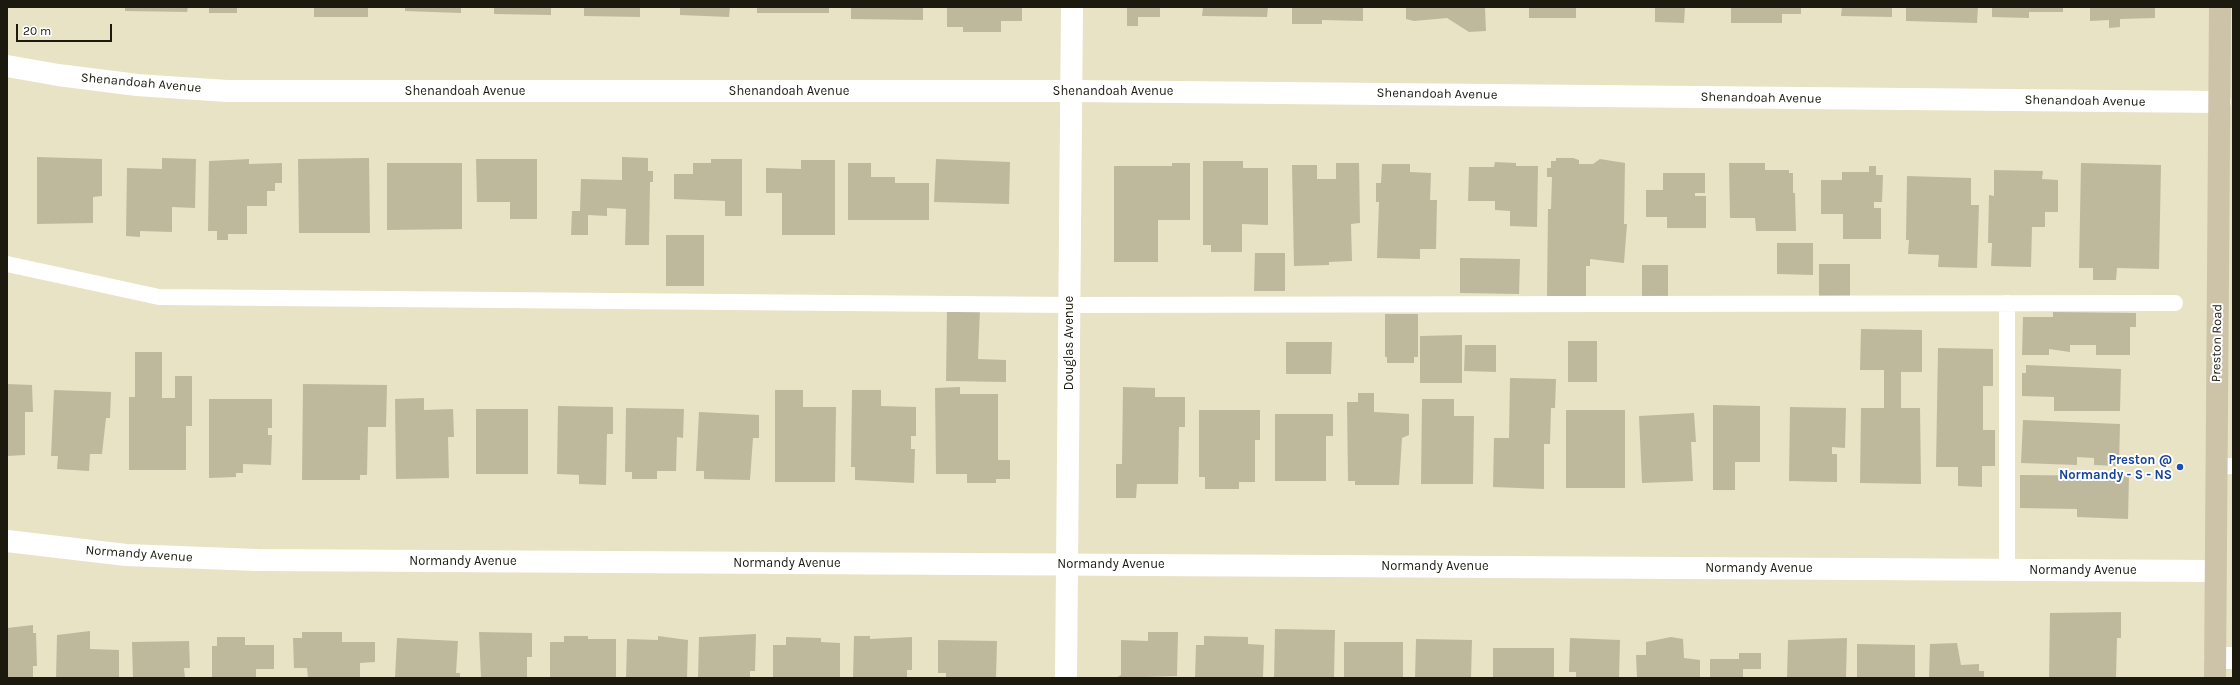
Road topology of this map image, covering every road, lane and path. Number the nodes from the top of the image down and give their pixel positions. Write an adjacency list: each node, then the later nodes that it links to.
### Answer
1 (1072, 7): 4 (street, Douglas Avenue)
2 (2225, 16): 5 (main road, Preston Road)
3 (7, 66): 4 (street, Shenandoah Avenue)
4 (1071, 91): 5 (street, Shenandoah Avenue); 10 (street, Douglas Avenue)
5 (2220, 102): 6 (main road, Preston Road)
6 (2226, 231): 11 (main road, Preston Road)
7 (7, 264): 10 (lane)
8 (2007, 303): 9 (lane); 10 (lane); 14 (lane)
9 (2176, 303)
10 (1069, 305): 13 (street, Douglas Avenue)
11 (2225, 467): 15 (main road, Preston Road)
12 (7, 541): 13 (street, Normandy Avenue)
13 (1067, 564): 14 (street, Normandy Avenue); 17 (street, Douglas Avenue)
14 (2007, 570): 15 (street, Normandy Avenue)
15 (2215, 571): 16 (main road, Preston Road)
16 (2221, 665)
17 (1066, 678)

